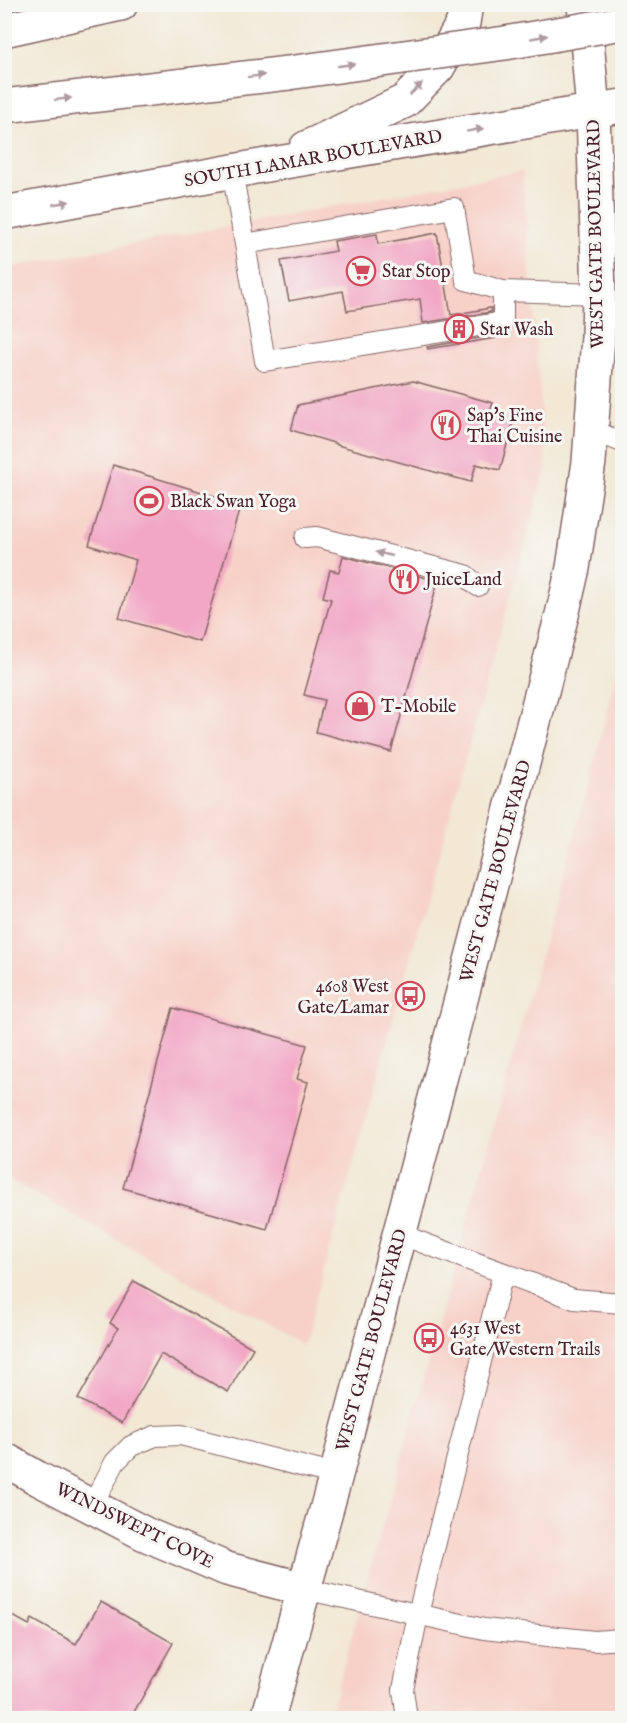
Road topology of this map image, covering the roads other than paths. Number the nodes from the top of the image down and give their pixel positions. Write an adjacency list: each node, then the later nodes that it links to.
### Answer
1 (121, 4): 5 (main road)
2 (466, 4): 8 (main road, one-way to 2)
3 (584, 4): 7 (main road, WEST GATE BOULEVARD)
4 (622, 23): 6 (main road, one-way to 4, bridge)
5 (4, 30)
6 (4, 106)
7 (608, 109): 8 (main road, SOUTH LAMAR BOULEVARD, one-way to 7); 13 (main road, WEST GATE BOULEVARD)
8 (272, 164): 9 (main road, SOUTH LAMAR BOULEVARD)
9 (232, 171): 10 (main road, SOUTH LAMAR BOULEVARD, one-way to 9); 11 (lane)
10 (4, 213)
11 (245, 244): 12 (lane); 12 (lane)
12 (503, 291): 13 (lane)
13 (599, 294): 14 (main road, WEST GATE BOULEVARD)
14 (591, 430): 15 (lane); 18 (main road, WEST GATE BOULEVARD)
15 (622, 442)
16 (305, 538): 17 (lane, one-way to 16)
17 (478, 586)
18 (399, 1234): 19 (lane); 22 (main road, WEST GATE BOULEVARD)
19 (502, 1274): 20 (lane); 25 (lane)
20 (622, 1303)
21 (4, 1459): 23 (main road, WINDSWEPT COVE)
22 (336, 1475): 23 (lane); 24 (main road, WEST GATE BOULEVARD)
23 (92, 1506): 24 (main road, WINDSWEPT COVE)
24 (304, 1589): 25 (lane); 27 (main road, WEST GATE BOULEVARD)
25 (418, 1614): 26 (lane); 28 (lane)
26 (622, 1639)
27 (268, 1719)
28 (407, 1719)

